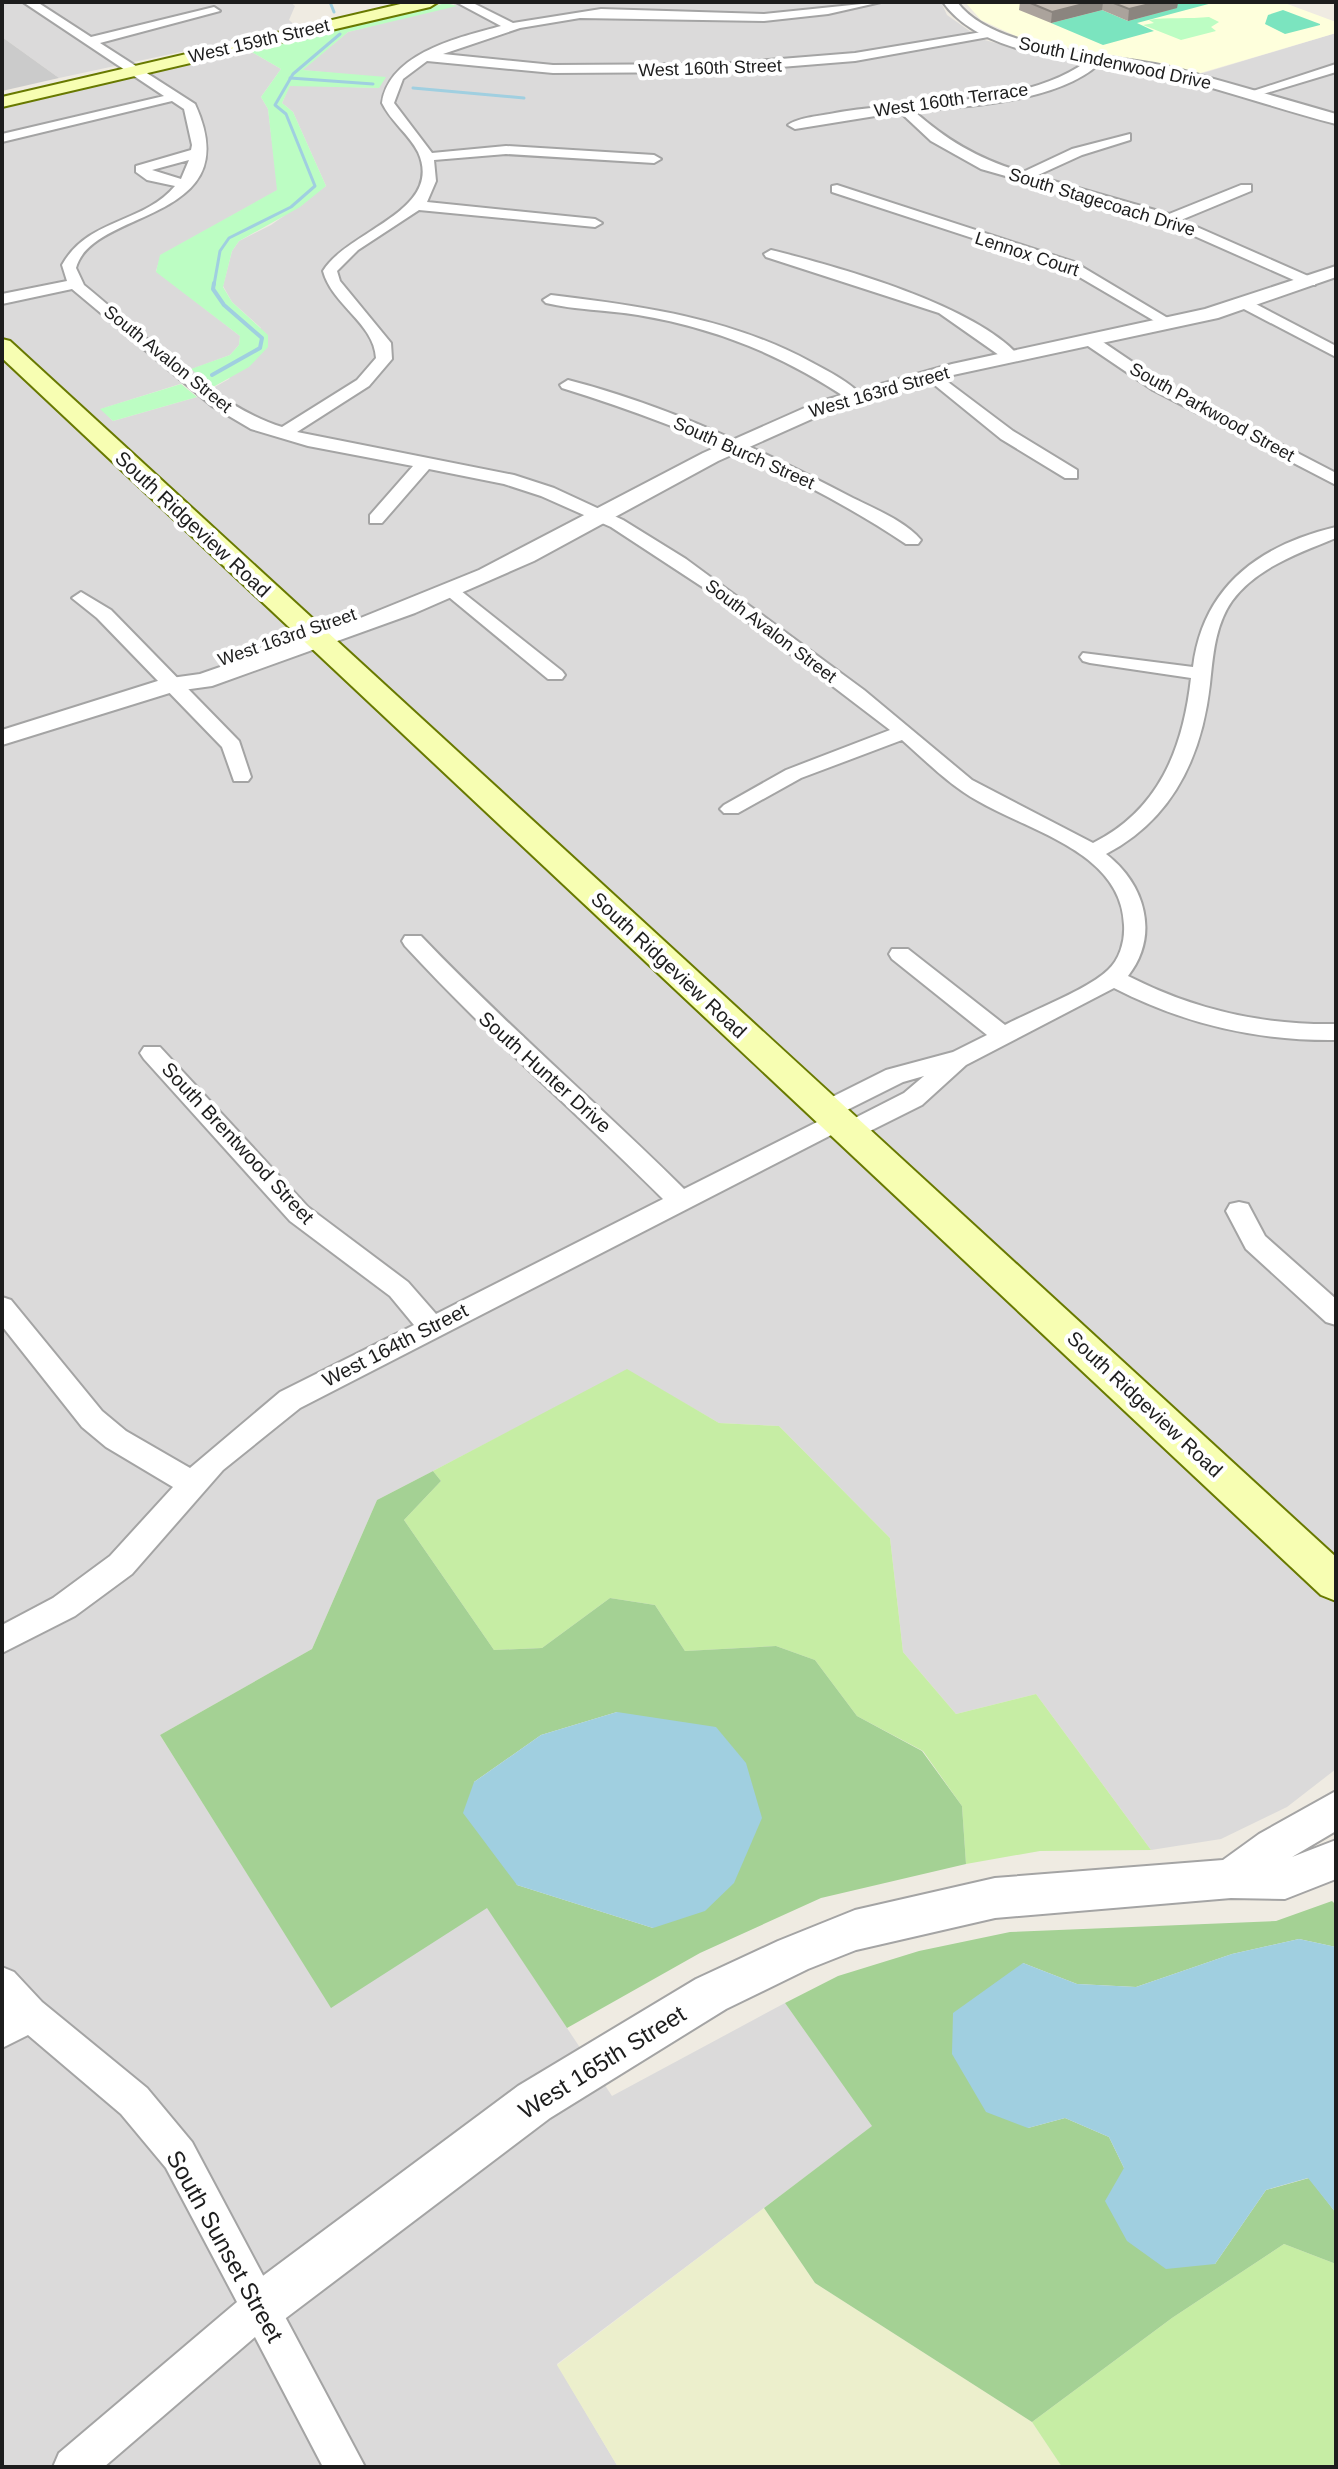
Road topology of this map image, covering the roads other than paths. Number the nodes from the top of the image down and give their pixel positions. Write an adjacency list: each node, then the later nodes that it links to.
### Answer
1 (430, 2): 16 (main road, West 159th Street)
2 (462, 2): 10 (street)
3 (789, 2): 9 (street)
4 (875, 2): 9 (street)
5 (950, 2): 11 (street, South Lindenwood Drive)
6 (35, 3): 12 (street)
7 (626, 8): 9 (street); 10 (street)
8 (214, 11): 12 (street)
9 (804, 14)
10 (509, 25): 13 (street)
11 (990, 33): 13 (street, West 160th Street); 14 (street, South Lindenwood Drive)
12 (91, 41): 16 (street)
13 (429, 55): 27 (street)
14 (1099, 58): 17 (street, South Lindenwood Drive); 21 (street, West 160th Terrace)
15 (1336, 68): 17 (street)
16 (135, 69): 18 (main road, West 159th Street); 19 (street); 20 (main road, West 159th Street)
17 (1250, 94): 22 (street, South Lindenwood Drive)
18 (2, 96)
19 (178, 96): 25 (street); 26 (street)
20 (2, 102)
21 (903, 108): 23 (street, West 160th Terrace); 29 (street, South Stagecoach Drive)
22 (1336, 119)
23 (795, 125)
24 (1125, 137): 29 (street)
25 (2, 138)
26 (197, 153): 30 (street); 30 (street)
27 (427, 157): 28 (street); 33 (street)
28 (654, 159)
29 (1021, 178): 34 (street, South Stagecoach Drive)
30 (185, 184): 39 (street)
31 (1246, 188): 34 (street)
32 (837, 189): 43 (street, Lennox Court)
33 (416, 205): 35 (street); 51 (street)
34 (1170, 219): 38 (street, South Stagecoach Drive)
35 (595, 223)
36 (771, 254): 47 (street)
37 (1336, 271): 38 (street, West 163rd Street)
38 (1310, 282): 42 (street, West 163rd Street)
39 (77, 283): 40 (street); 51 (street, South Avalon Street)
40 (2, 299)
41 (551, 300): 50 (street)
42 (1247, 305): 43 (street, West 163rd Street); 46 (street)
43 (1168, 323): 44 (street, West 163rd Street)
44 (1091, 341): 47 (street, West 163rd Street); 55 (street, South Parkwood Street)
45 (2, 346): 62 (main road, South Ridgeview Road)
46 (1336, 352)
47 (1012, 357): 48 (street, West 163rd Street)
48 (932, 375): 50 (street, West 163rd Street); 54 (street)
49 (568, 385): 52 (street, South Burch Street)
50 (854, 396): 52 (street, West 163rd Street)
51 (283, 434): 53 (street, South Avalon Street)
52 (730, 445): 56 (street, West 163rd Street); 59 (street, South Burch Street)
53 (426, 462): 56 (street, South Avalon Street); 57 (street)
54 (1071, 474)
55 (1336, 480)
56 (601, 514): 60 (street, West 163rd Street); 67 (street, South Avalon Street)
57 (376, 519)
58 (1336, 532): 64 (street)
59 (912, 540)
60 (451, 589): 62 (street, West 163rd Street); 65 (street)
61 (81, 598): 66 (street)
62 (313, 636): 66 (street, West 163rd Street); 78 (main road, South Ridgeview Road)
63 (1090, 657): 64 (street)
64 (1201, 674): 71 (street)
65 (555, 675)
66 (173, 684): 68 (street, West 163rd Street); 69 (street)
67 (904, 732): 70 (street); 71 (street, South Avalon Street)
68 (2, 738)
69 (241, 777)
70 (731, 809)
71 (1091, 853): 74 (street)
72 (413, 941): 79 (street, South Hunter Drive)
73 (900, 954): 76 (street)
74 (1114, 978): 75 (street); 76 (street, West 164th Street)
75 (1336, 1032)
76 (1004, 1036): 78 (street, West 164th Street)
77 (152, 1053): 83 (street, South Brentwood Street)
78 (838, 1121): 79 (street, West 164th Street); 85 (main road, South Ridgeview Road)
79 (681, 1201): 83 (street, West 164th Street)
80 (1239, 1211): 82 (street)
81 (2, 1307): 84 (street)
82 (1336, 1315)
83 (431, 1327): 84 (street, West 164th Street)
84 (193, 1484): 86 (street, West 164th Street)
85 (1336, 1583)
86 (2, 1640)
87 (1336, 1809): 89 (street)
88 (1336, 1859): 89 (street, West 165th Street)
89 (1231, 1879): 92 (street, West 165th Street)
90 (2, 1984): 91 (street, South Sunset Street)
91 (16, 2022): 92 (street, South Sunset Street)
92 (261, 2307): 93 (street, West 165th Street); 94 (street, South Sunset Street)
93 (73, 2467)
94 (345, 2467)

